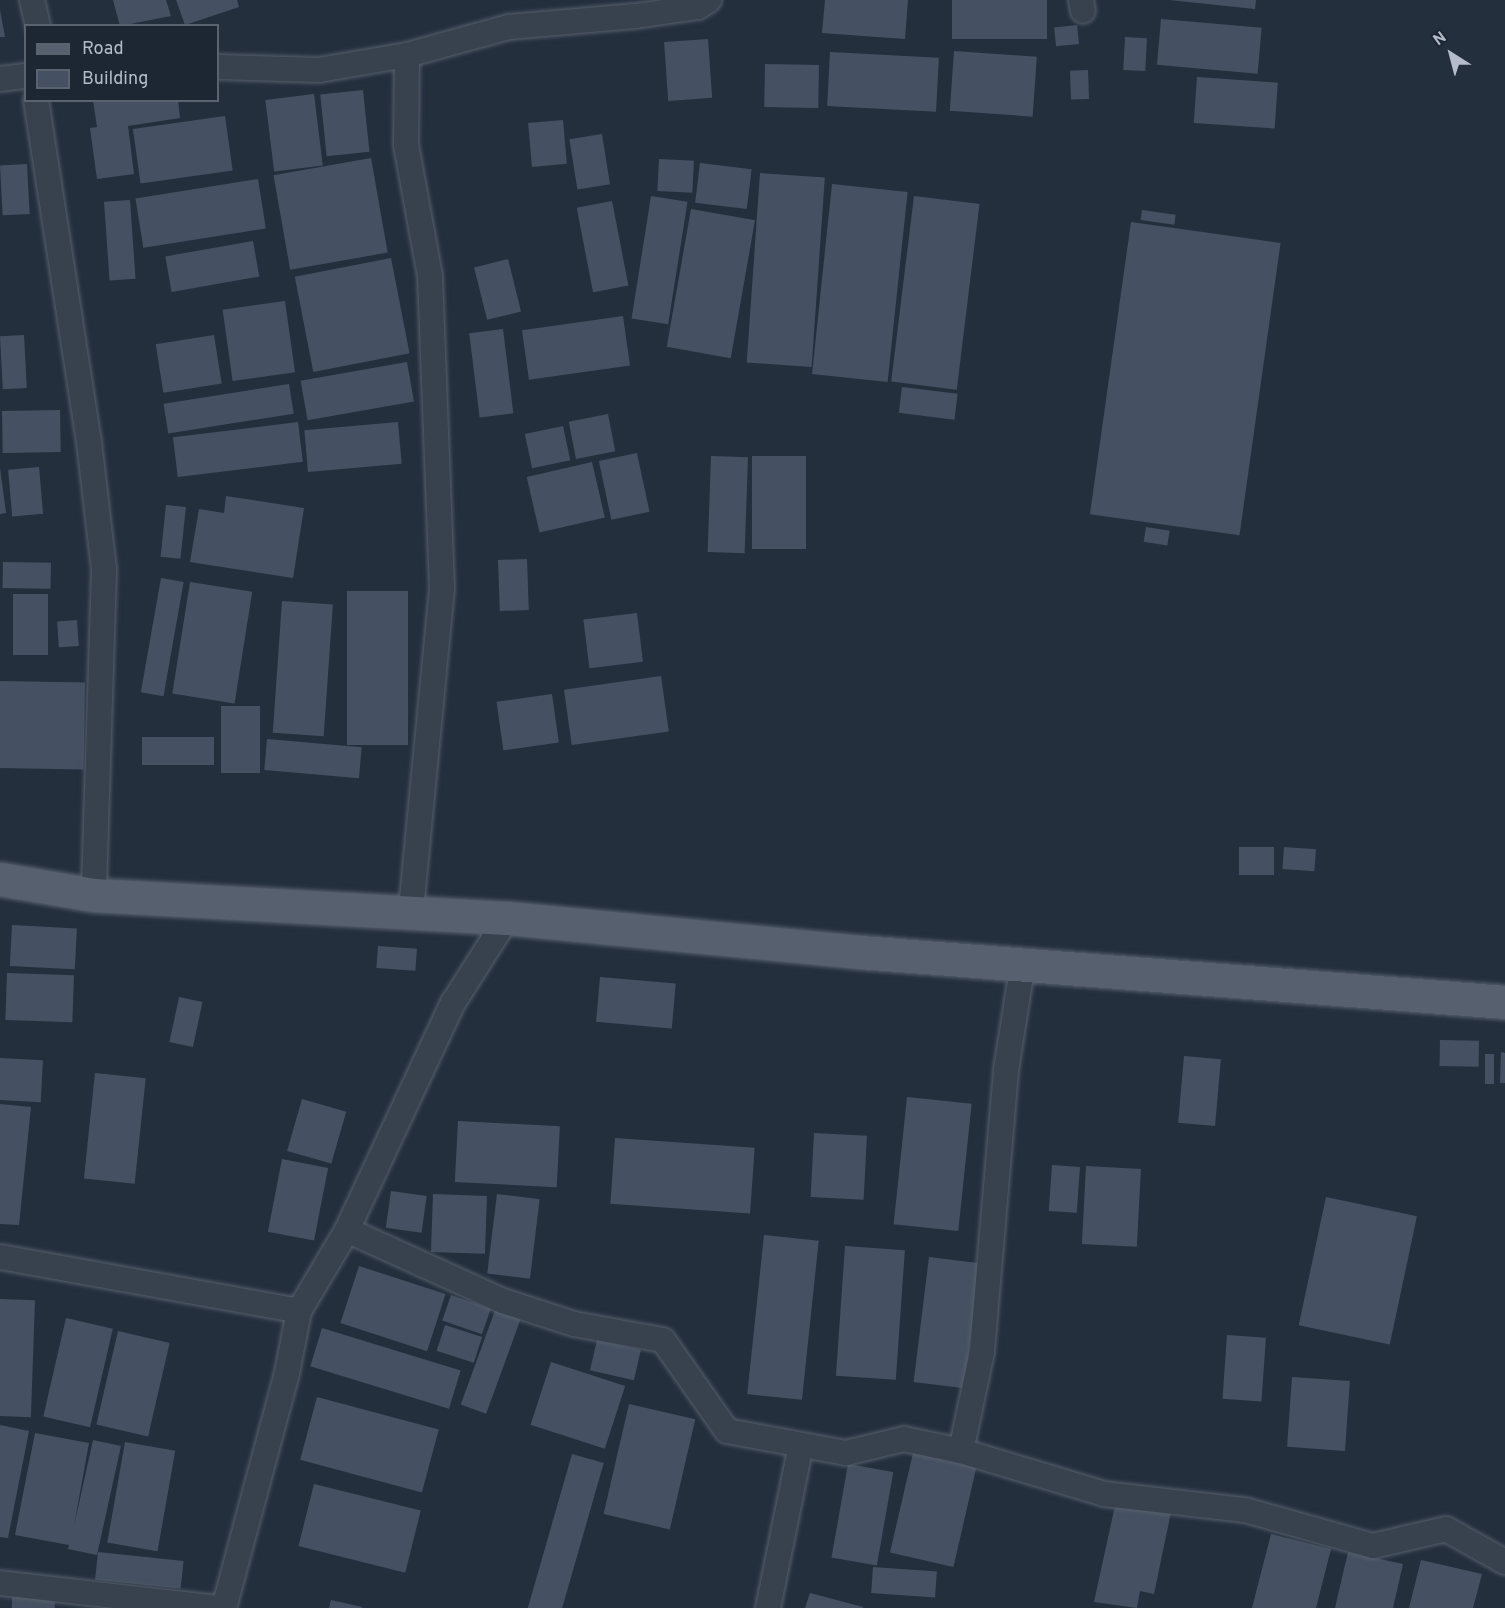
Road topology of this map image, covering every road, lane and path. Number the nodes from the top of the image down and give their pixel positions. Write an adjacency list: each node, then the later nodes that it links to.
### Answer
1 (32, 0): 3 (street)
2 (709, 0): 4 (street)
3 (38, 24)
4 (407, 55): 5 (street); 11 (street)
5 (219, 68)
6 (24, 76): 7 (street)
7 (0, 79)
8 (36, 102): 10 (street)
9 (0, 879): 10 (main road)
10 (94, 895): 11 (main road)
11 (411, 911): 12 (main road)
12 (507, 918): 13 (main road); 15 (street)
13 (1023, 963): 14 (main road); 19 (street)
14 (1505, 1002)
15 (347, 1230): 17 (street); 18 (street)
16 (0, 1257): 17 (street)
17 (299, 1311): 22 (street)
18 (801, 1445): 19 (street); 23 (street)
19 (961, 1451): 20 (street)
20 (1505, 1562)
21 (0, 1583): 22 (street)
22 (222, 1608)
23 (768, 1608)

